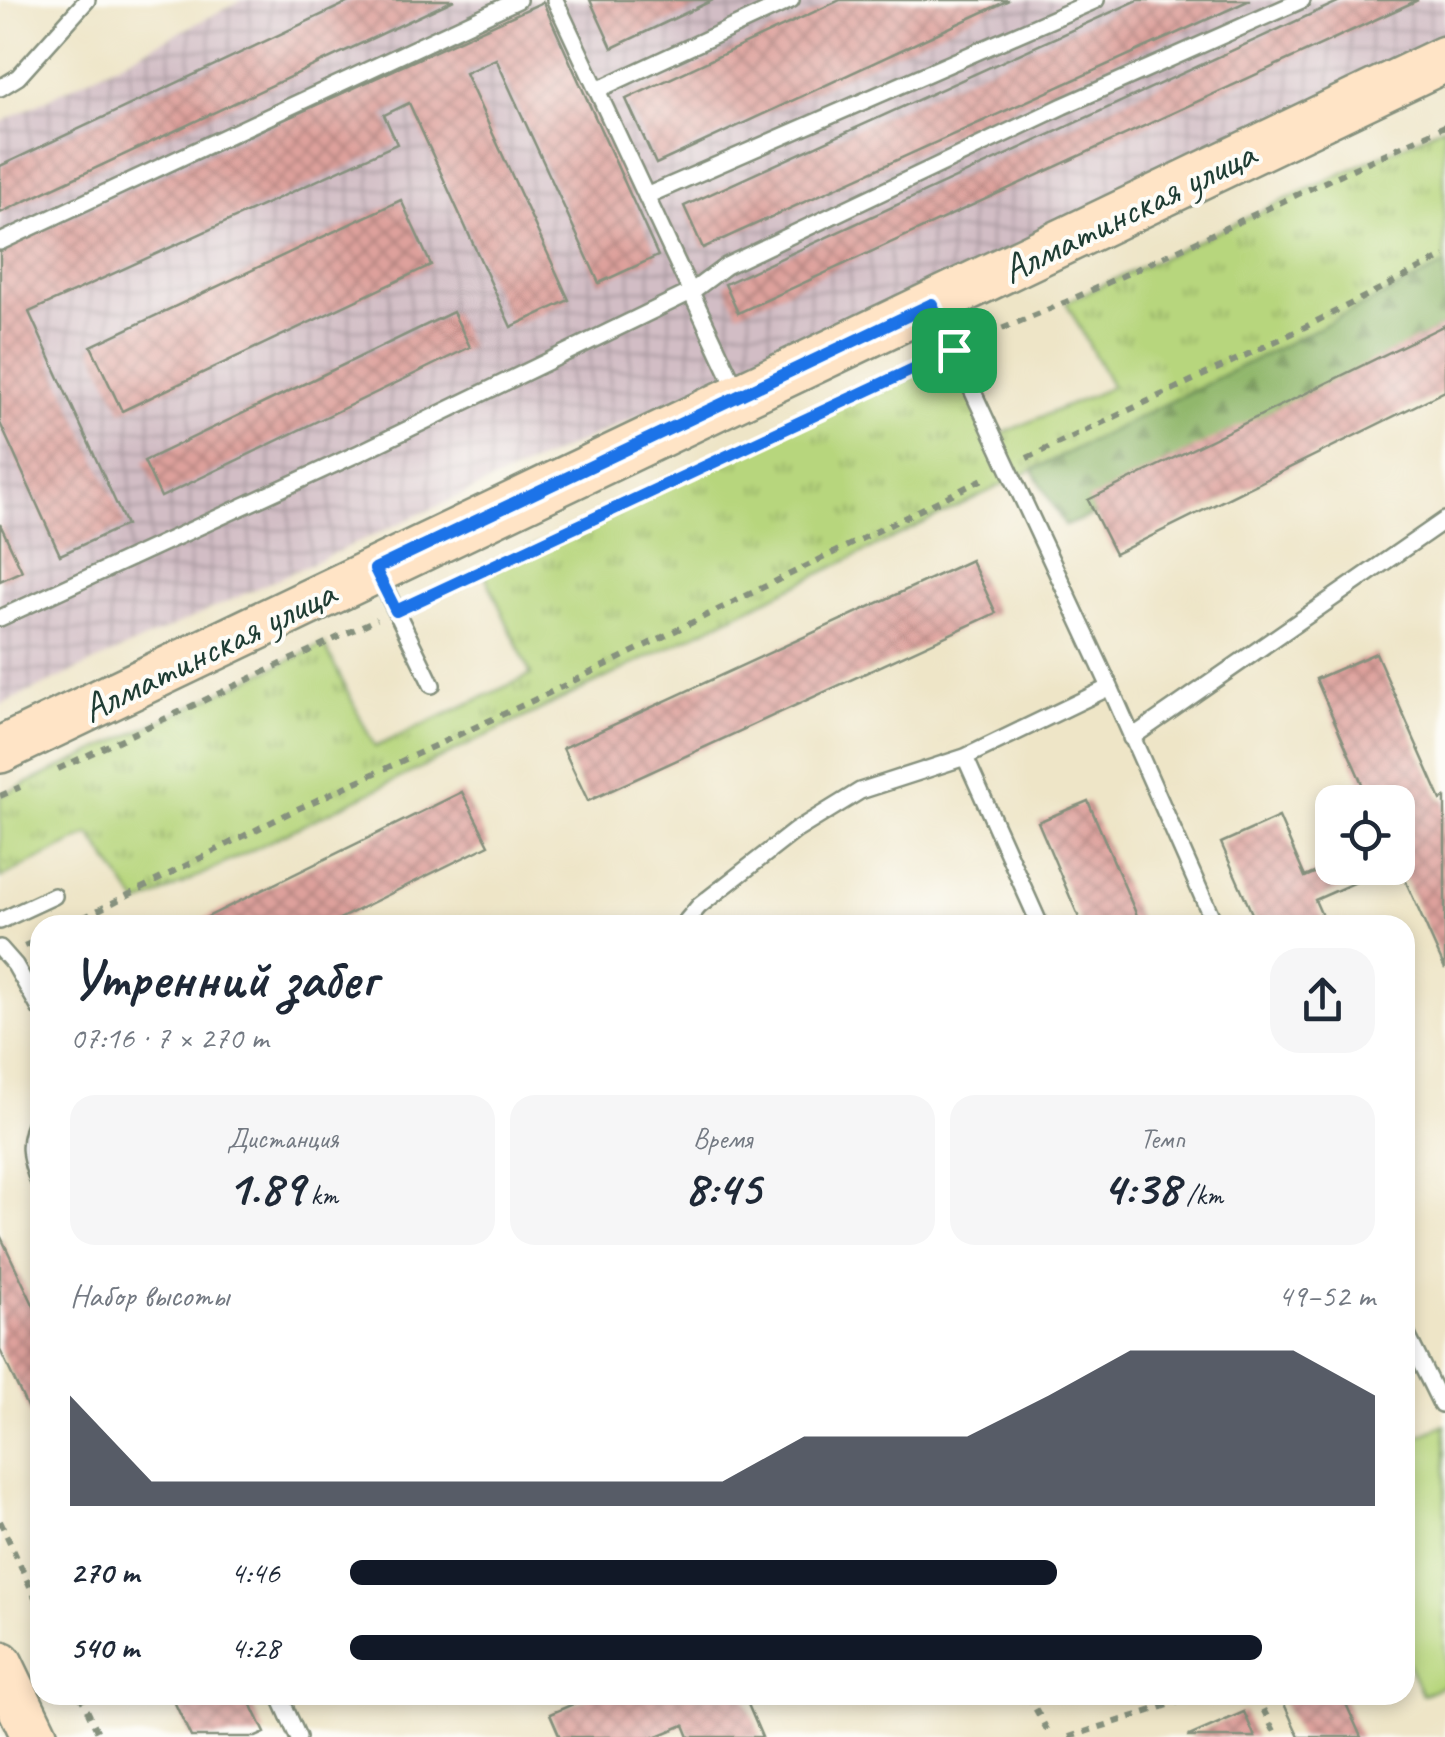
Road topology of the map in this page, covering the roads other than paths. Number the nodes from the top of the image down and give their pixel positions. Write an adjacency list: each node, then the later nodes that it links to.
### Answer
1 (88, 0): 8 (lane)
2 (518, 0): 11 (lane)
3 (555, 0): 9 (lane)
4 (791, 0): 9 (lane)
5 (1096, 0): 10 (lane)
6 (1302, 0): 12 (lane)
7 (1443, 64): 13 (street, Алматинская улица)
8 (0, 88)
9 (598, 90): 10 (lane)
10 (646, 196): 12 (lane)
11 (0, 242)
12 (691, 292): 14 (lane); 17 (lane)
13 (932, 304): 14 (street, Алматинская улица); 19 (lane)
14 (740, 397): 16 (street, Алматинская улица)
15 (1445, 520): 20 (lane)
16 (375, 569): 18 (lane); 21 (street, Алматинская улица)
17 (0, 618)
18 (432, 686)
19 (1110, 687): 20 (lane); 22 (lane)
20 (1130, 738): 26 (lane)
21 (0, 750)
22 (966, 758): 24 (lane); 25 (lane)
23 (54, 896): 27 (lane)
24 (691, 915)
25 (1036, 915)
26 (1210, 915)
27 (0, 921)
28 (0, 948): 29 (lane)
29 (30, 992)
30 (1415, 1351): 31 (lane)
31 (1445, 1402)
32 (13, 1679): 34 (street)
33 (284, 1705): 35 (lane)
34 (35, 1737)
35 (298, 1737)

